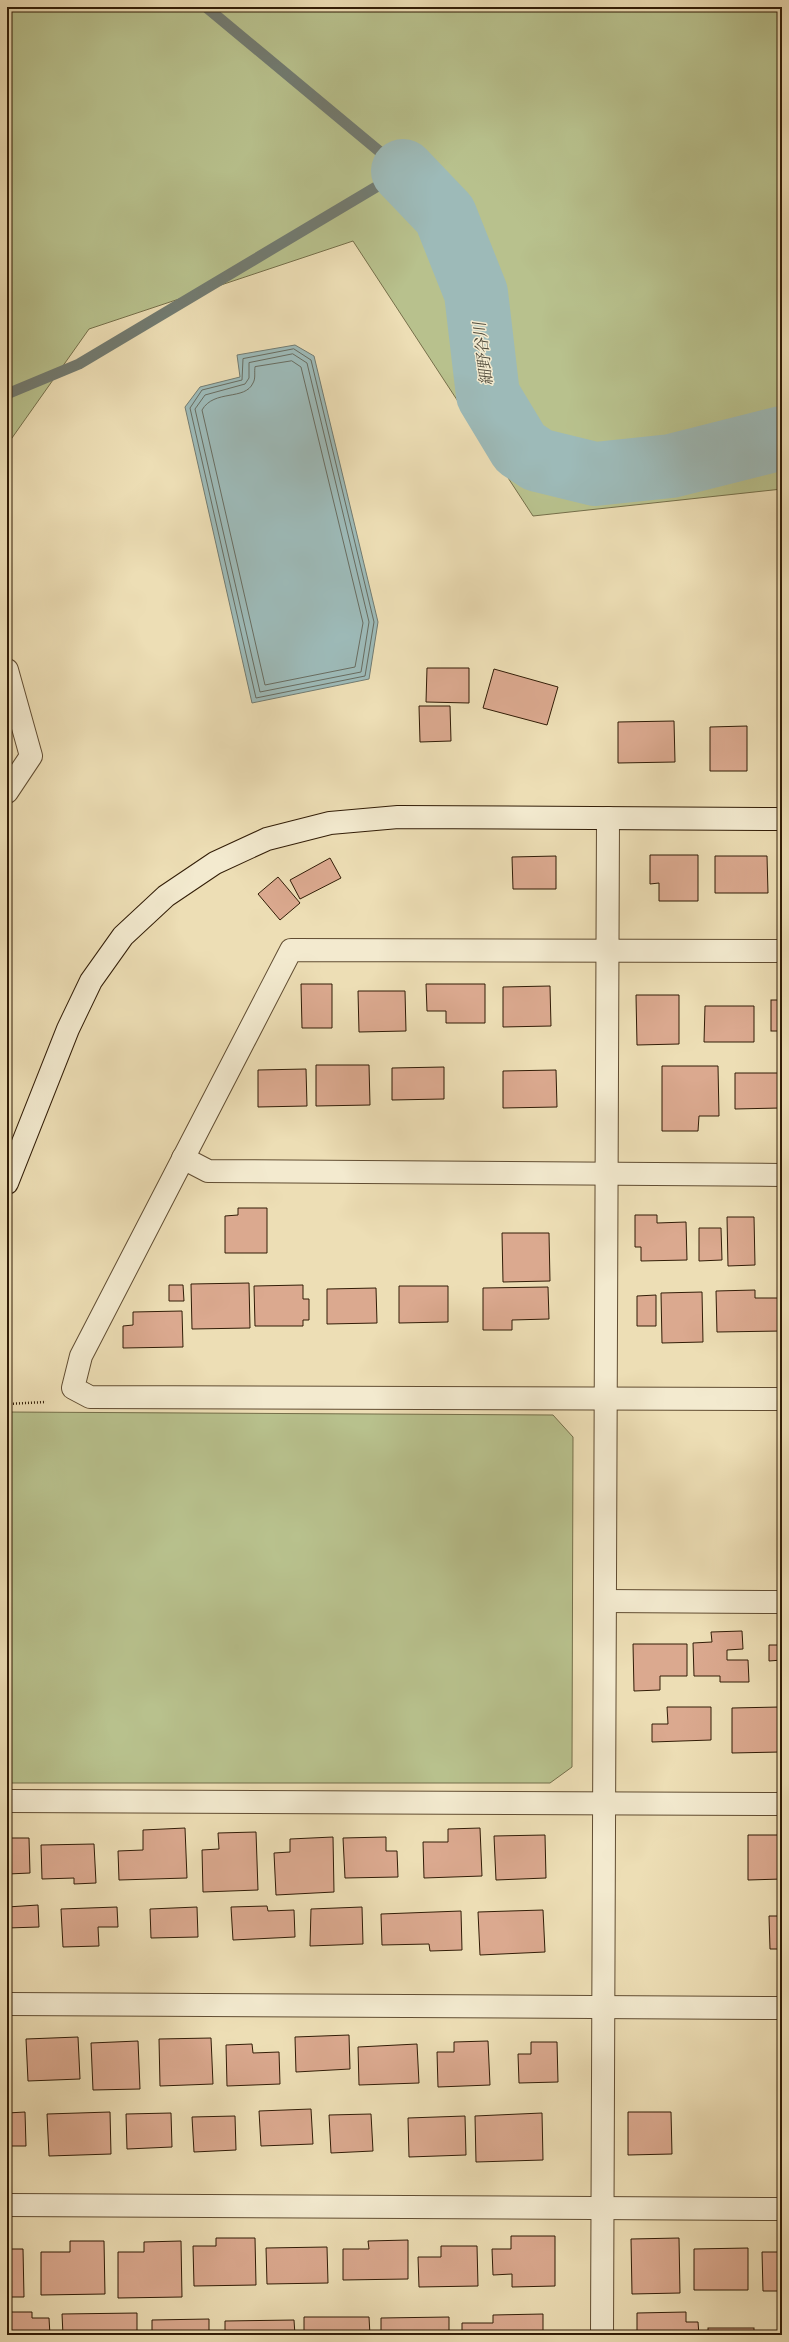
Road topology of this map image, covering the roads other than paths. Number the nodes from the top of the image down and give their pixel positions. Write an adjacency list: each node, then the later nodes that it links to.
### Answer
1 (7, 670): 2 (street)
2 (7, 792)
3 (608, 818): 4 (street); 5 (street); 10 (street)
4 (782, 819)
5 (608, 949): 6 (street); 7 (street); 8 (street)
6 (782, 951)
7 (183, 1158): 8 (street); 11 (street)
8 (607, 1174): 9 (street); 11 (street)
9 (782, 1175)
10 (7, 1183)
11 (606, 1398): 12 (street); 13 (street)
12 (782, 1399)
13 (605, 1601): 14 (street); 16 (street)
14 (782, 1602)
15 (7, 1801): 16 (street)
16 (604, 1803): 17 (street); 19 (street)
17 (782, 1804)
18 (7, 2004): 19 (street)
19 (602, 2007): 20 (street); 22 (street)
20 (782, 2008)
21 (7, 2206): 22 (street)
22 (602, 2209): 23 (street); 24 (street)
23 (782, 2209)
24 (602, 2335)

